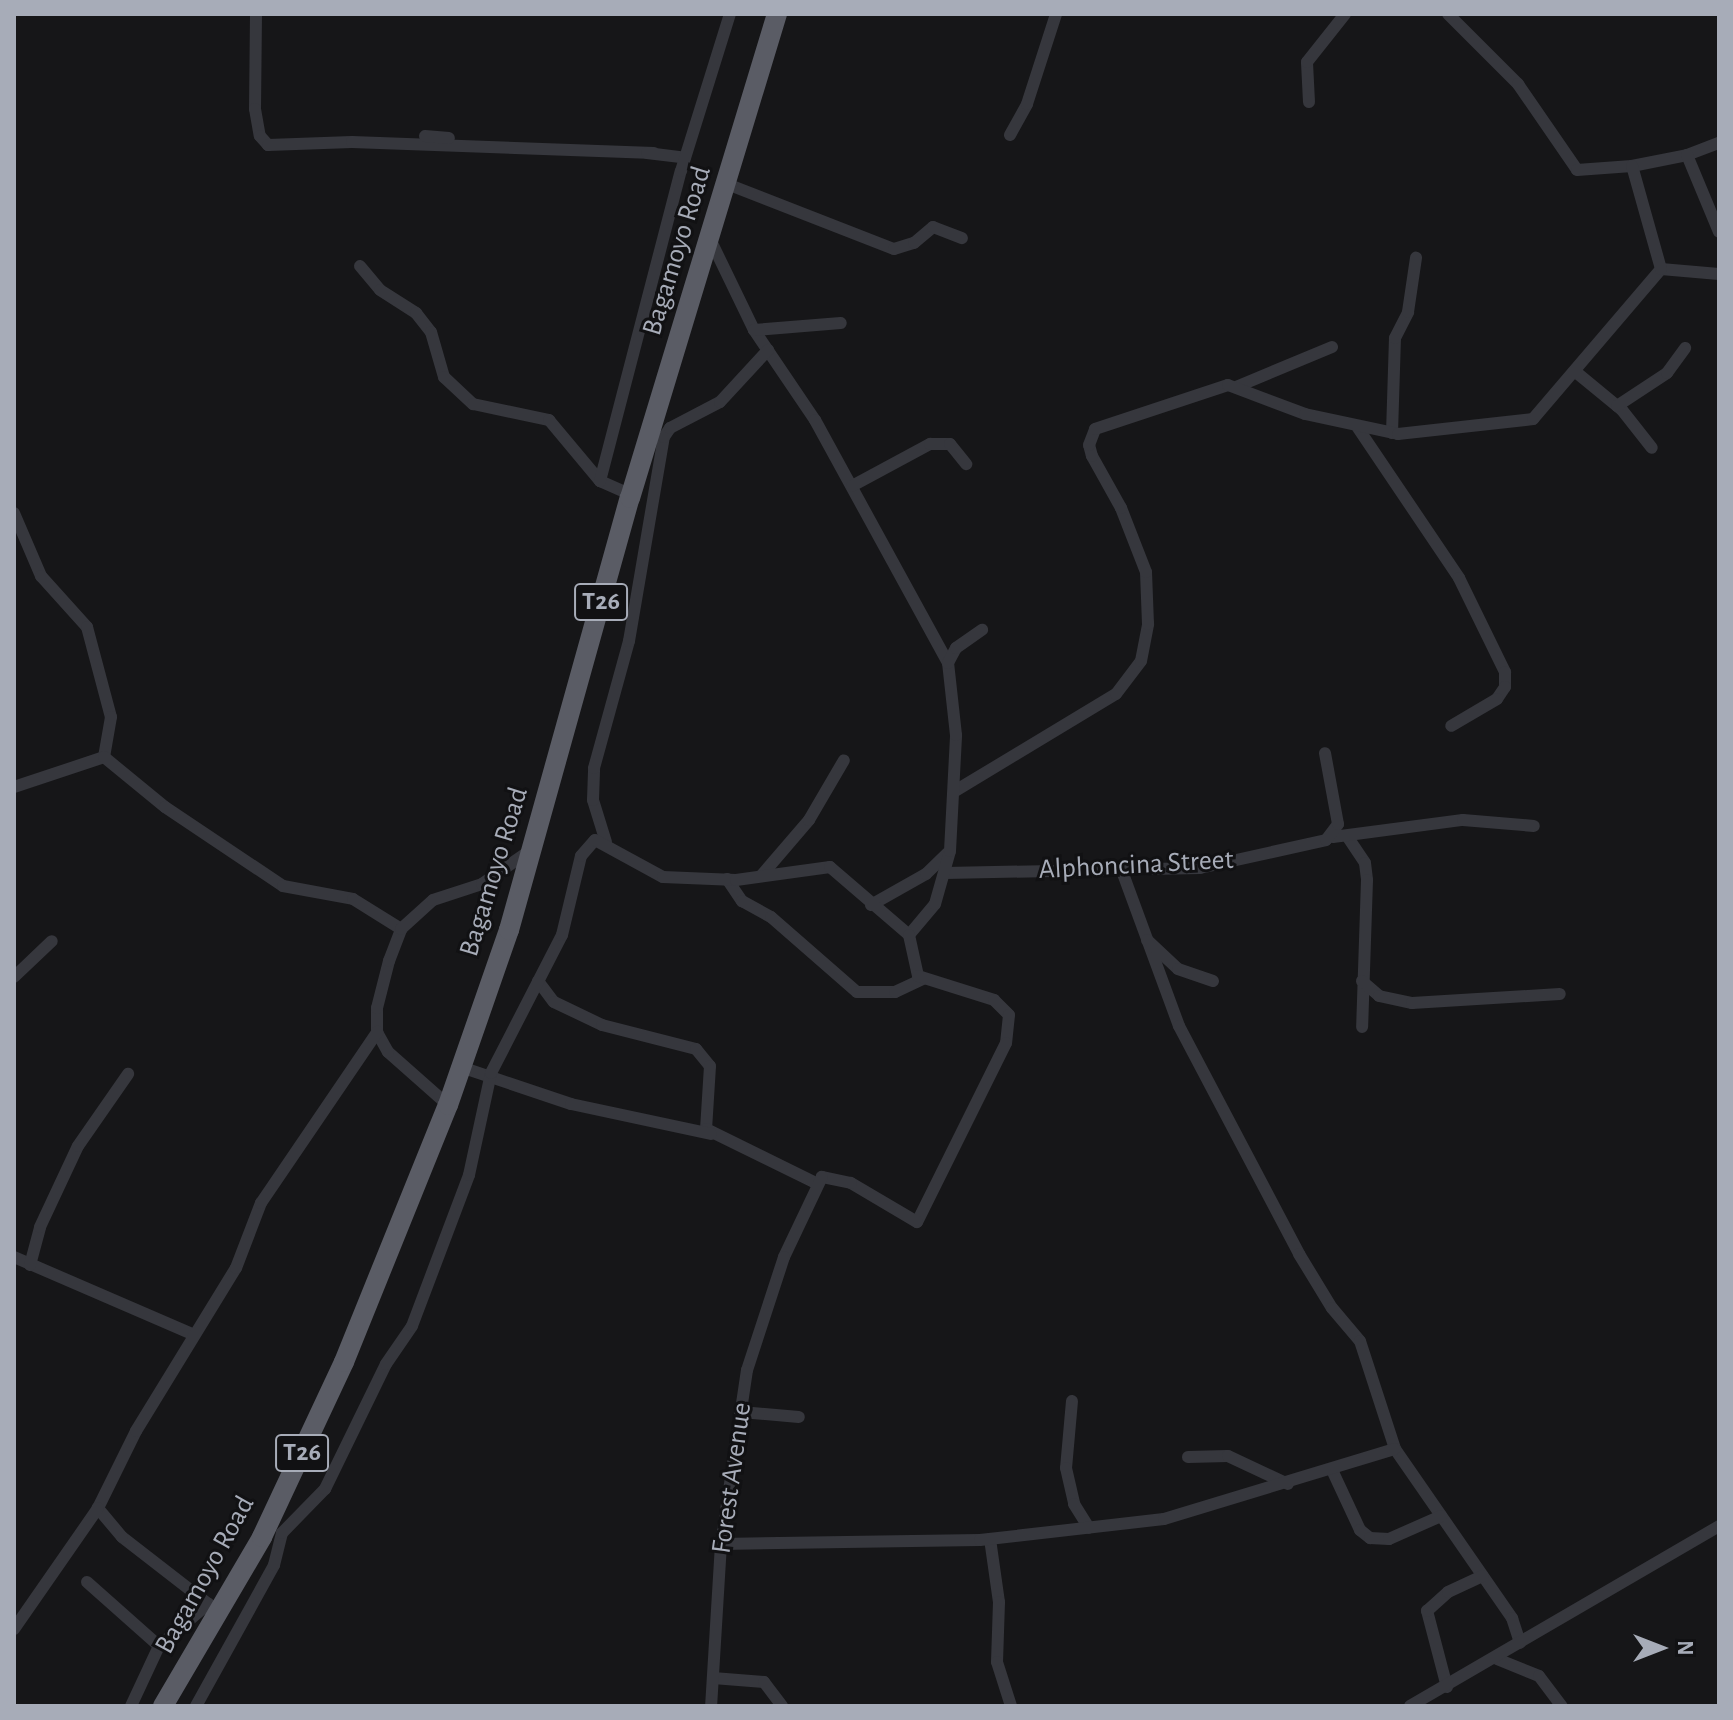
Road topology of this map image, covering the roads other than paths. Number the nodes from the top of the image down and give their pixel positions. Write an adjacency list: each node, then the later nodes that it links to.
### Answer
1 (256, 14): 11 (street)
2 (730, 14): 13 (street)
3 (777, 14): 15 (highway, Bagamoyo Road / T26)
4 (1056, 14): 8 (street)
5 (1345, 14): 7 (street)
6 (1448, 14): 14 (street)
7 (1309, 102)
8 (1010, 135)
9 (425, 136): 11 (street)
10 (1719, 143): 12 (street)
11 (654, 153): 13 (street)
12 (1687, 155): 14 (street); 16 (street)
13 (685, 158): 35 (street)
14 (1632, 166): 21 (street)
15 (727, 184): 17 (street); 18 (highway, Bagamoyo Road / T26)
16 (1719, 232)
17 (962, 238)
18 (711, 241): 24 (street); 37 (highway, Bagamoyo Road / T26)
19 (1416, 258): 32 (street)
20 (360, 266): 35 (street)
21 (1661, 269): 22 (street); 28 (street)
22 (1719, 274)
23 (841, 323): 24 (street)
24 (754, 330): 27 (street)
25 (1332, 347): 29 (street)
26 (1685, 348): 30 (street)
27 (768, 350): 36 (street); 49 (street)
28 (1577, 373): 30 (street); 32 (street)
29 (1236, 387): 31 (street); 46 (street)
30 (1617, 406): 33 (street)
31 (1358, 428): 32 (street); 41 (street)
32 (1392, 433)
33 (1652, 448)
34 (966, 464): 36 (street)
35 (600, 481): 37 (street)
36 (852, 486): 40 (street)
37 (631, 495): 50 (highway, Bagamoyo Road / T26)
38 (14, 513): 43 (street)
39 (982, 630): 40 (street)
40 (948, 663): 46 (street)
41 (1451, 726)
42 (1325, 753): 48 (street)
43 (104, 757): 45 (street); 57 (street)
44 (844, 760): 54 (street)
45 (14, 787)
46 (955, 791): 51 (street)
47 (1534, 826): 48 (street, Alphoncina Street)
48 (1340, 836): 52 (street, Alphoncina Street); 65 (street)
49 (606, 842): 55 (street); 63 (street)
50 (531, 850): 57 (street); 69 (highway, Bagamoyo Road / T26)
51 (950, 851): 53 (street); 56 (street)
52 (1122, 871): 53 (street, Alphoncina Street); 59 (street)
53 (945, 873): 58 (street)
54 (761, 876): 55 (street); 56 (street)
55 (727, 879): 62 (street)
56 (871, 905): 58 (street)
57 (401, 929): 68 (street)
58 (909, 935): 62 (street)
59 (1145, 938): 64 (street); 81 (street)
60 (52, 941): 61 (street)
61 (14, 977)
62 (923, 979): 74 (street)
63 (538, 981): 70 (street); 73 (street)
64 (1213, 981)
65 (1362, 981): 66 (street); 67 (street)
66 (1560, 994)
67 (1362, 1027)
68 (377, 1032): 72 (street); 77 (street)
69 (461, 1067): 70 (street); 72 (highway, Bagamoyo Road / T26)
70 (491, 1073): 73 (street); 102 (street)
71 (128, 1074): 76 (street)
72 (448, 1105): 93 (highway, Bagamoyo Road / T26)
73 (711, 1134): 74 (street)
74 (818, 1184): 79 (street, Forest Avenue)
75 (14, 1257): 76 (street)
76 (30, 1265): 77 (street)
77 (194, 1335): 85 (street)
78 (1072, 1401): 88 (street)
79 (741, 1412): 80 (street); 90 (street, Forest Avenue)
80 (799, 1417)
81 (1395, 1449): 83 (street); 86 (street)
82 (1188, 1457): 84 (street)
83 (1333, 1472): 84 (street); 86 (street)
84 (1288, 1484): 88 (street)
85 (98, 1508): 93 (street); 94 (street)
86 (1441, 1516): 91 (street)
87 (1719, 1526): 95 (street)
88 (1089, 1528): 89 (street)
89 (990, 1539): 90 (street); 105 (street)
90 (721, 1544): 98 (street, Forest Avenue)
91 (1482, 1576): 95 (street); 99 (street)
92 (87, 1582): 96 (street)
93 (214, 1608): 96 (street); 101 (highway, Bagamoyo Road / T26)
94 (14, 1629)
95 (1520, 1643): 97 (street)
96 (159, 1646): 100 (street)
97 (1497, 1659): 99 (street); 107 (street)
98 (713, 1678): 103 (street, Forest Avenue); 104 (street)
99 (1447, 1687): 106 (street)
100 (131, 1706)
101 (163, 1706)
102 (196, 1706)
103 (711, 1706)
104 (782, 1706)
105 (1011, 1706)
106 (1410, 1706)
107 (1562, 1706)

